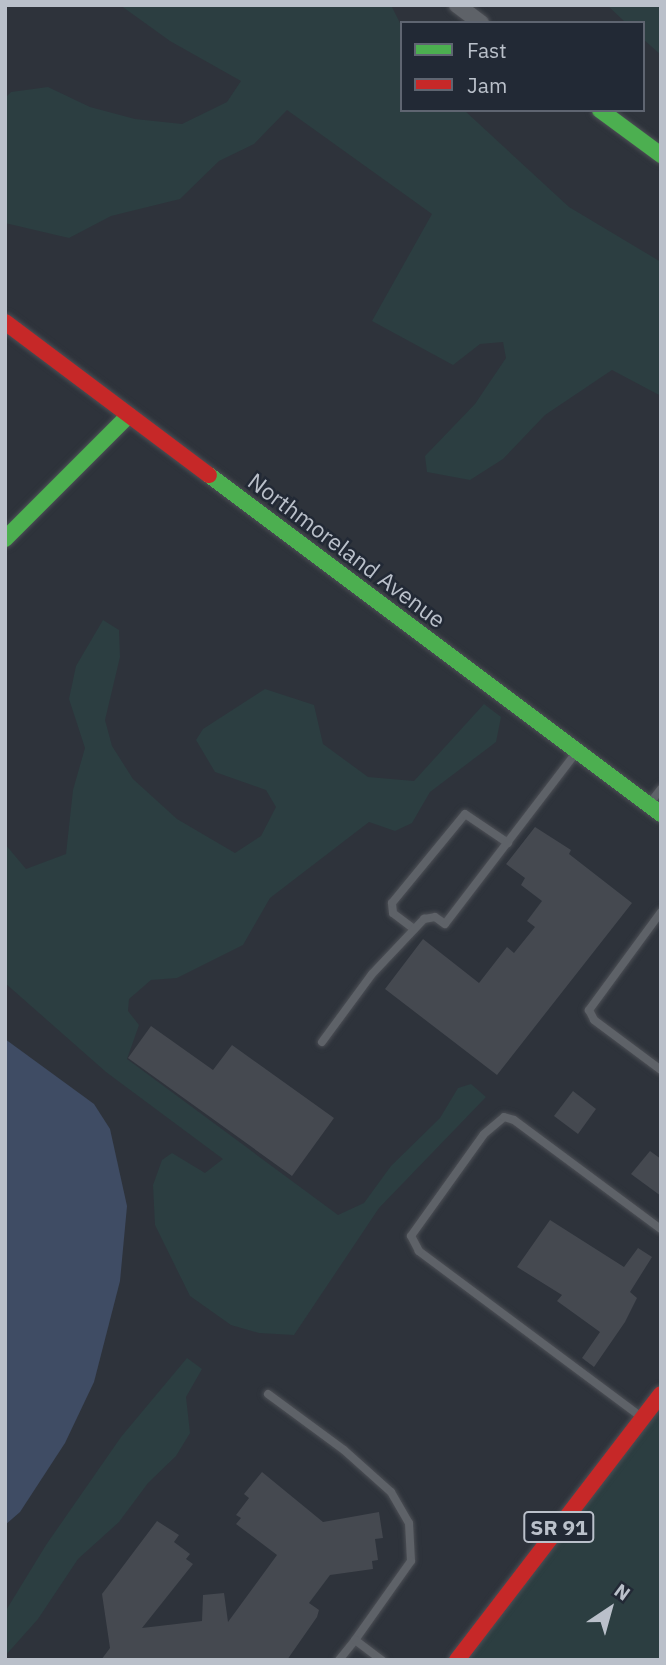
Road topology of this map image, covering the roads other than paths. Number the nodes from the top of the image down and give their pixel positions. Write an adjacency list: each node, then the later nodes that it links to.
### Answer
1 (457, 5): 2 (street)
2 (478, 21)
3 (603, 112): 4 (street)
4 (661, 155)
5 (5, 322): 6 (street, Northmoreland Avenue)
6 (129, 415): 7 (street); 8 (street, Northmoreland Avenue)
7 (5, 539)
8 (577, 752): 10 (street, Northmoreland Avenue); 11 (lane)
9 (661, 789): 10 (lane)
10 (655, 810)
11 (508, 843): 13 (lane); 13 (lane)
12 (661, 912): 15 (lane)
13 (414, 929): 14 (lane)
14 (322, 1042)
15 (661, 1070)
16 (661, 1229): 19 (lane)
17 (268, 1394): 20 (lane)
18 (661, 1394): 19 (street, SR 91)
19 (642, 1418): 23 (street, SR 91)
20 (355, 1640): 21 (lane); 22 (lane)
21 (339, 1660)
22 (382, 1660)
23 (457, 1660)

